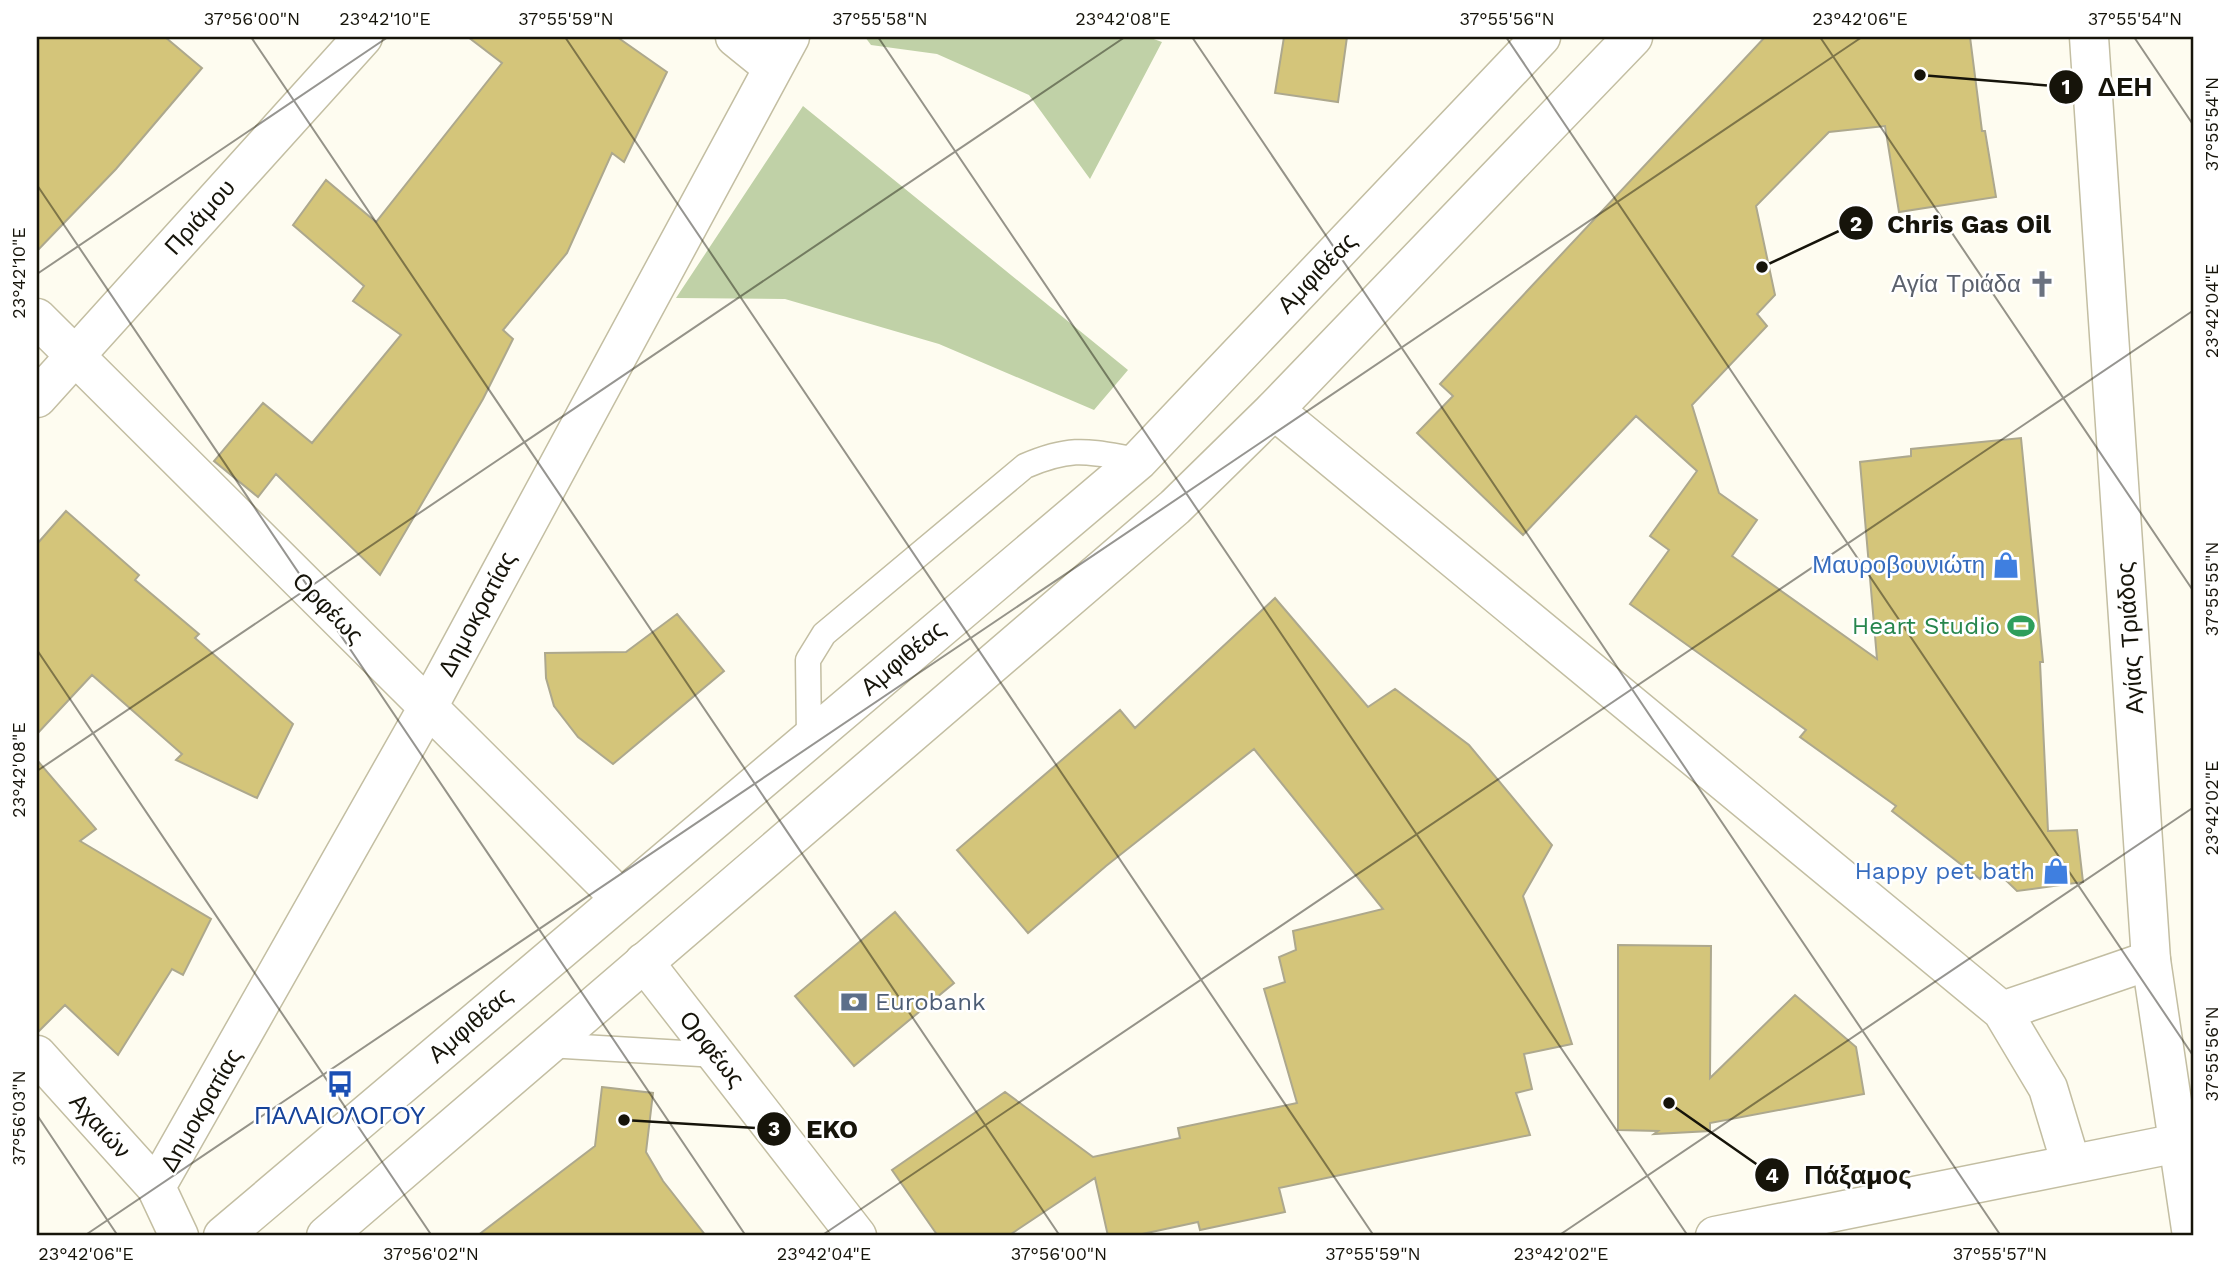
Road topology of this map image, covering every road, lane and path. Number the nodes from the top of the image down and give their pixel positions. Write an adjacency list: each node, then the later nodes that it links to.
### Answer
1 (363, 37): 8 (street, Πριάμου)
2 (735, 37): 6 (street)
3 (1541, 37): 11 (street, Αμφιθέας)
4 (1633, 37): 10 (street)
5 (2089, 37): 15 (street, Αγίας Τριάδος)
6 (781, 52): 12 (street, Δημοκρατίας)
7 (37, 318): 8 (street, Ορφέως)
8 (74, 356): 9 (street, Πριάμου); 12 (street, Ορφέως)
9 (37, 398)
10 (1274, 410): 16 (street); 17 (street)
11 (1139, 460): 13 (street, Αμφιθέας); 13 (lane)
12 (428, 707): 14 (street, Ορφέως); 24 (street, Δημοκρατίας)
13 (809, 737): 14 (street, Αμφιθέας)
14 (619, 897): 26 (street, Αμφιθέας)
15 (2151, 960): 17 (street); 21 (street, Αγίας Τριάδος)
16 (645, 962): 18 (street); 20 (street, Ορφέως)
17 (2002, 1011): 23 (street)
18 (548, 1045): 20 (lane); 27 (street)
19 (37, 1055): 24 (street, Αχαιών)
20 (717, 1055): 28 (street, Ορφέως)
21 (2183, 1084): 22 (street, Αγίας Τριάδος)
22 (2178, 1143): 23 (street); 30 (street, Αγίας Τριάδος)
23 (2071, 1164): 29 (street)
24 (156, 1187): 25 (street, Αχαιών)
25 (179, 1236)
26 (223, 1236)
27 (326, 1236)
28 (857, 1236)
29 (1715, 1236)
30 (2192, 1236)

